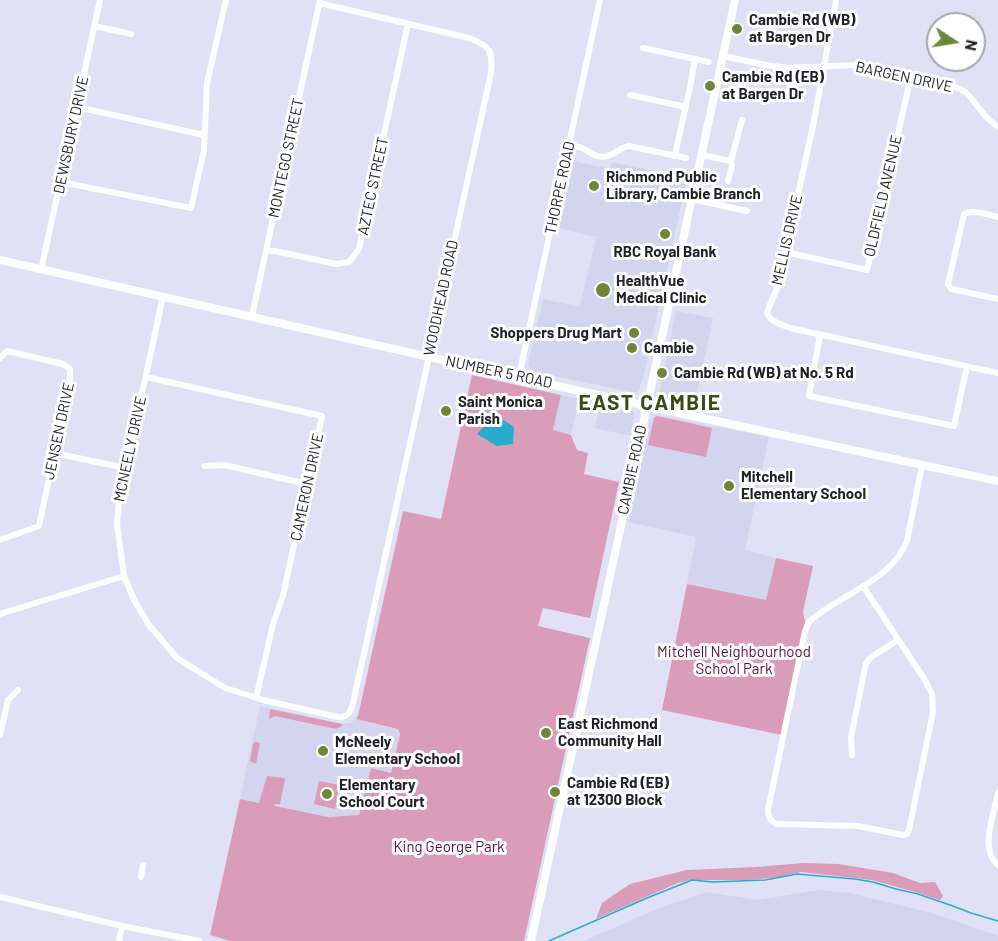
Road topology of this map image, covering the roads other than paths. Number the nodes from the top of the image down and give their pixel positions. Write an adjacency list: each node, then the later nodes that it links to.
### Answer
1 (100, 0): 8 (street, DEWSBURY DRIVE)
2 (226, 0): 21 (street)
3 (600, 0): 22 (street, THORPE ROAD)
4 (735, 0): 11 (main road, CAMBIE ROAD)
5 (836, 0): 14 (street, MELLIS DRIVE)
6 (320, 2): 7 (street, WOODHEAD ROAD); 32 (street, MONTEGO STREET)
7 (408, 24): 32 (street, AZTEC STREET); 40 (street, WOODHEAD ROAD)
8 (94, 26): 9 (street); 17 (street, DEWSBURY DRIVE)
9 (131, 34)
10 (643, 48): 12 (street)
11 (723, 56): 14 (street, BARGEN DRIVE); 23 (main road, CAMBIE ROAD)
12 (694, 59): 13 (street); 18 (street)
13 (709, 62)
14 (824, 66): 15 (street, BARGEN DRIVE); 33 (street, MELLIS DRIVE)
15 (911, 76): 20 (street, BARGEN DRIVE); 33 (street, OLDFIELD AVENUE)
16 (630, 95): 18 (street)
17 (77, 107): 21 (street); 28 (street, DEWSBURY DRIVE)
18 (686, 108): 24 (street)
19 (742, 120): 26 (street)
20 (998, 127)
21 (204, 135): 28 (street)
22 (570, 145): 24 (street); 44 (street, THORPE ROAD)
23 (702, 155): 26 (street); 29 (main road, CAMBIE ROAD)
24 (675, 156): 25 (street)
25 (686, 158)
26 (731, 161): 27 (street)
27 (728, 181)
28 (61, 182): 35 (street, DEWSBURY DRIVE)
29 (692, 199): 30 (street); 46 (main road, CAMBIE ROAD)
30 (747, 211)
31 (998, 217): 37 (street)
32 (266, 251): 38 (street, MONTEGO STREET)
33 (785, 252): 39 (street, MELLIS DRIVE)
34 (0, 260): 35 (main road, NUMBER 5 ROAD)
35 (41, 270): 36 (main road, NUMBER 5 ROAD)
36 (163, 296): 38 (main road, NUMBER 5 ROAD); 45 (street, MCNEELY DRIVE)
37 (998, 299)
38 (252, 316): 40 (main road, NUMBER 5 ROAD)
39 (820, 335): 42 (street, MELLIS DRIVE); 42 (street)
40 (428, 357): 44 (main road, NUMBER 5 ROAD); 62 (street, WOODHEAD ROAD)
41 (0, 358): 47 (street, JENSEN DRIVE)
42 (967, 366): 43 (street, MELLIS DRIVE)
43 (998, 373)
44 (519, 376): 46 (main road, NUMBER 5 ROAD)
45 (146, 377): 50 (street, MCNEELY DRIVE); 52 (street, CAMERON DRIVE)
46 (646, 405): 48 (main road, NUMBER 5 ROAD); 73 (main road, CAMBIE ROAD)
47 (54, 453): 50 (street); 53 (street, JENSEN DRIVE)
48 (922, 465): 51 (main road, NUMBER 5 ROAD); 55 (street)
49 (205, 466): 52 (street)
50 (125, 468): 54 (street, MCNEELY DRIVE)
51 (998, 481)
52 (307, 484): 61 (street, CAMERON DRIVE)
53 (0, 540)
54 (124, 576): 56 (street); 61 (street, MCNEELY DRIVE)
55 (862, 586): 57 (street); 59 (street)
56 (0, 614)
57 (898, 640): 59 (street); 64 (street)
58 (932, 676): 59 (street)
59 (925, 680)
60 (18, 690): 63 (street)
61 (256, 698): 62 (street, MCNEELY DRIVE)
62 (345, 717)
63 (0, 735)
64 (852, 755)
65 (998, 793): 67 (street)
66 (143, 865): 68 (street)
67 (998, 865)
68 (141, 877)
69 (0, 897): 70 (street)
70 (122, 926): 71 (street); 72 (street)
71 (119, 941)
72 (199, 941)
73 (531, 941)

